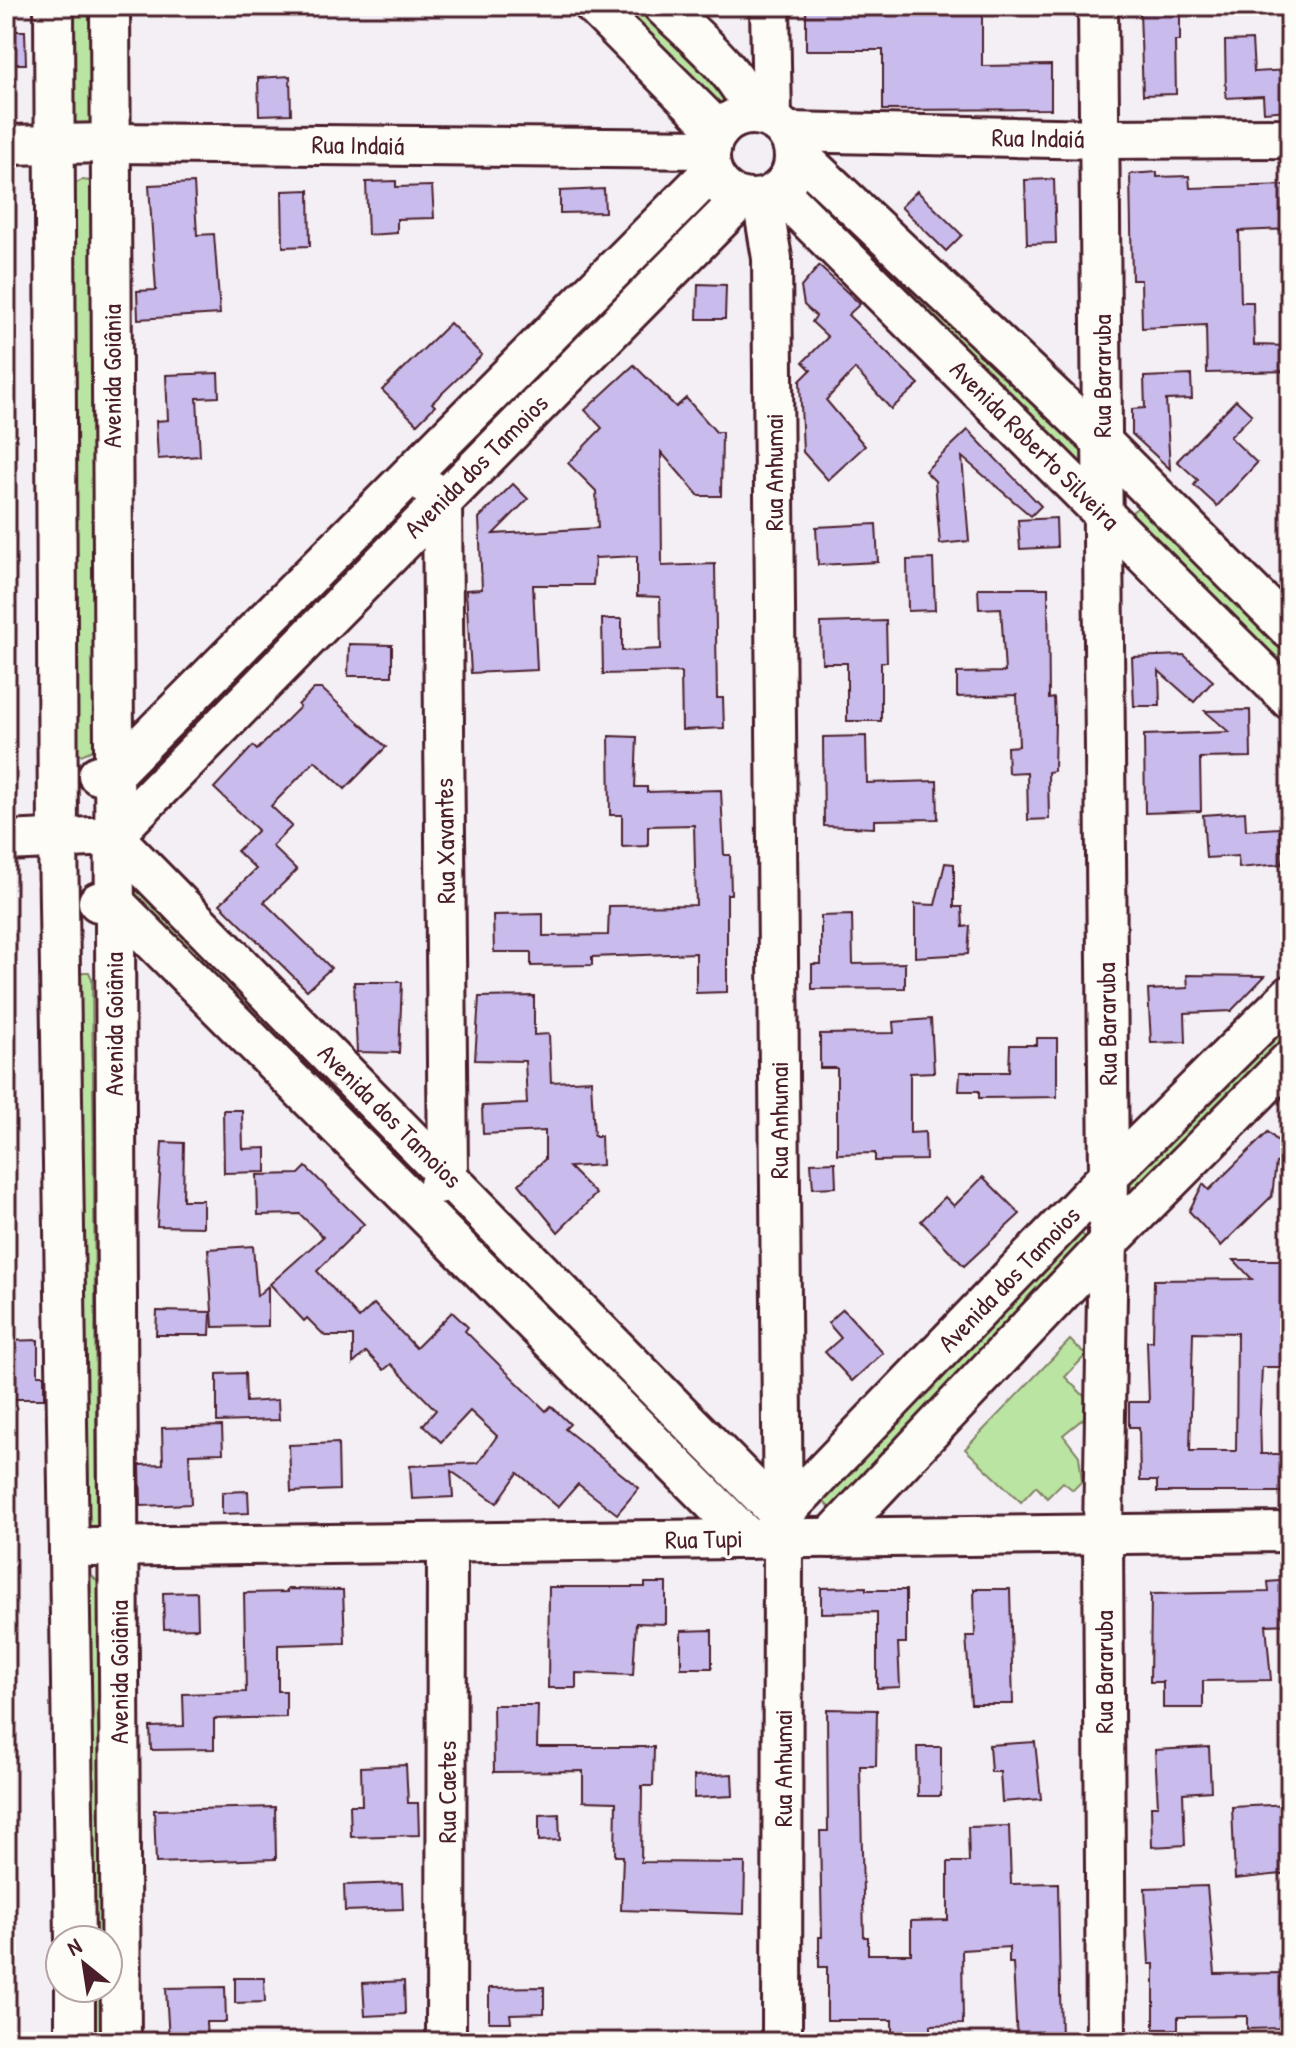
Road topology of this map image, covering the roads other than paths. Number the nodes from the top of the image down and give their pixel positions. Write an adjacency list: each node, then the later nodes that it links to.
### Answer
1 (54, 6): 12 (street, Avenida Goiânia)
2 (110, 6): 10 (street, Avenida Goiânia)
3 (594, 6): 13 (street)
4 (663, 6): 7 (street, Avenida Roberto Silveira)
5 (770, 6): 7 (street)
6 (1098, 6): 9 (street, Rua Bararuba)
7 (777, 129): 9 (street, Rua Indaiá); 13 (street); 14 (street); 15 (street, Avenida Roberto Silveira)
8 (1290, 138): 9 (street, Rua Indaiá)
9 (1100, 139): 15 (street, Rua Bararuba)
10 (111, 143): 12 (street, Rua Indaiá); 13 (street, Rua Indaiá); 21 (street, Avenida Goiânia)
11 (6, 145): 12 (street, Rua Indaiá)
12 (54, 145): 22 (street, Avenida Goiânia)
13 (714, 150): 14 (street); 16 (street, Avenida dos Tamoios)
14 (761, 196): 17 (street, Avenida dos Tamoios); 18 (street, Avenida Roberto Silveira); 34 (street, Rua Anhumai)
15 (1102, 442): 18 (street, Rua Bararuba); 19 (street, Avenida Roberto Silveira)
16 (415, 473): 17 (street); 21 (street, Avenida dos Tamoios)
17 (442, 501): 23 (street, Avenida dos Tamoios); 30 (street, Rua Xavantes)
18 (1102, 513): 20 (street, Avenida Roberto Silveira); 31 (street, Rua Bararuba)
19 (1290, 630)
20 (1290, 700)
21 (113, 774): 22 (street); 23 (street, Avenida Goiânia)
22 (58, 777): 24 (street, Avenida Goiânia)
23 (113, 836): 24 (street); 26 (street, Avenida Goiânia); 30 (street, Avenida dos Tamoios)
24 (58, 840): 25 (street); 27 (street, Avenida Goiânia)
25 (6, 841)
26 (113, 901): 27 (street); 32 (street, Avenida dos Tamoios); 40 (street, Avenida Goiânia)
27 (60, 905): 39 (street, Avenida Goiânia)
28 (1290, 995): 31 (street, Avenida dos Tamoios)
29 (1290, 1060): 33 (street, Avenida dos Tamoios)
30 (448, 1175): 32 (street); 34 (street, Avenida dos Tamoios)
31 (1109, 1175): 33 (street, Rua Bararuba); 34 (street, Avenida dos Tamoios)
32 (418, 1208): 34 (street, Avenida dos Tamoios)
33 (1108, 1243): 36 (street, Rua Bararuba); 37 (street, Avenida dos Tamoios)
34 (771, 1531): 37 (street, Rua Tupi); 38 (street, Rua Tupi); 48 (street, Rua Anhumai)
35 (1290, 1532): 36 (street, Rua Tupi)
36 (1103, 1534): 37 (street, Rua Tupi); 49 (street, Rua Bararuba)
37 (830, 1538)
38 (447, 1543): 40 (street, Rua Tupi); 47 (street, Rua Caetes)
39 (69, 1547): 40 (street, Rua Tupi); 41 (street, Avenida Goiânia)
40 (118, 1547): 42 (street, Avenida Goiânia)
41 (75, 1924)
42 (114, 1924)
43 (75, 2004): 45 (street)
44 (118, 2004): 46 (street, Avenida Goiânia)
45 (75, 2042)
46 (121, 2042)
47 (446, 2042)
48 (782, 2042)
49 (1106, 2042)

